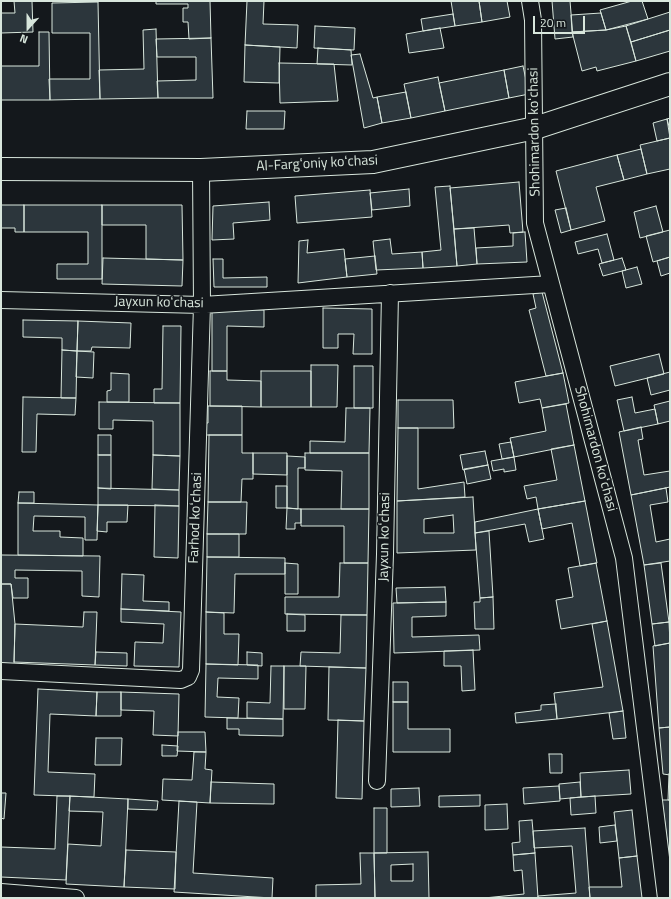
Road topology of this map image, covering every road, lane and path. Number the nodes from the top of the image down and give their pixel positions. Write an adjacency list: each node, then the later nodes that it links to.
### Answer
1 (530, 1): 3 (street, Shohimardon koʻchasi)
2 (670, 84): 3 (main road, Al-Fargʻoniy koʻchasi)
3 (535, 128): 5 (main road, Al-Fargʻoniy koʻchasi); 6 (street, Shohimardon koʻchasi)
4 (1, 169): 5 (main road, Al-Fargʻoniy koʻchasi)
5 (201, 170): 9 (street, Farhod koʻchasi)
6 (551, 284): 7 (street, Jayxun koʻchasi); 14 (street, Shohimardon koʻchasi)
7 (390, 293): 9 (street, Jayxun koʻchasi); 11 (street, Jayxun koʻchasi)
8 (1, 300): 9 (street, Jayxun koʻchasi)
9 (202, 304): 10 (street, Farhod koʻchasi)
10 (1, 671)
11 (377, 781)
12 (1, 892): 13 (street)
13 (76, 898)
14 (666, 898)

